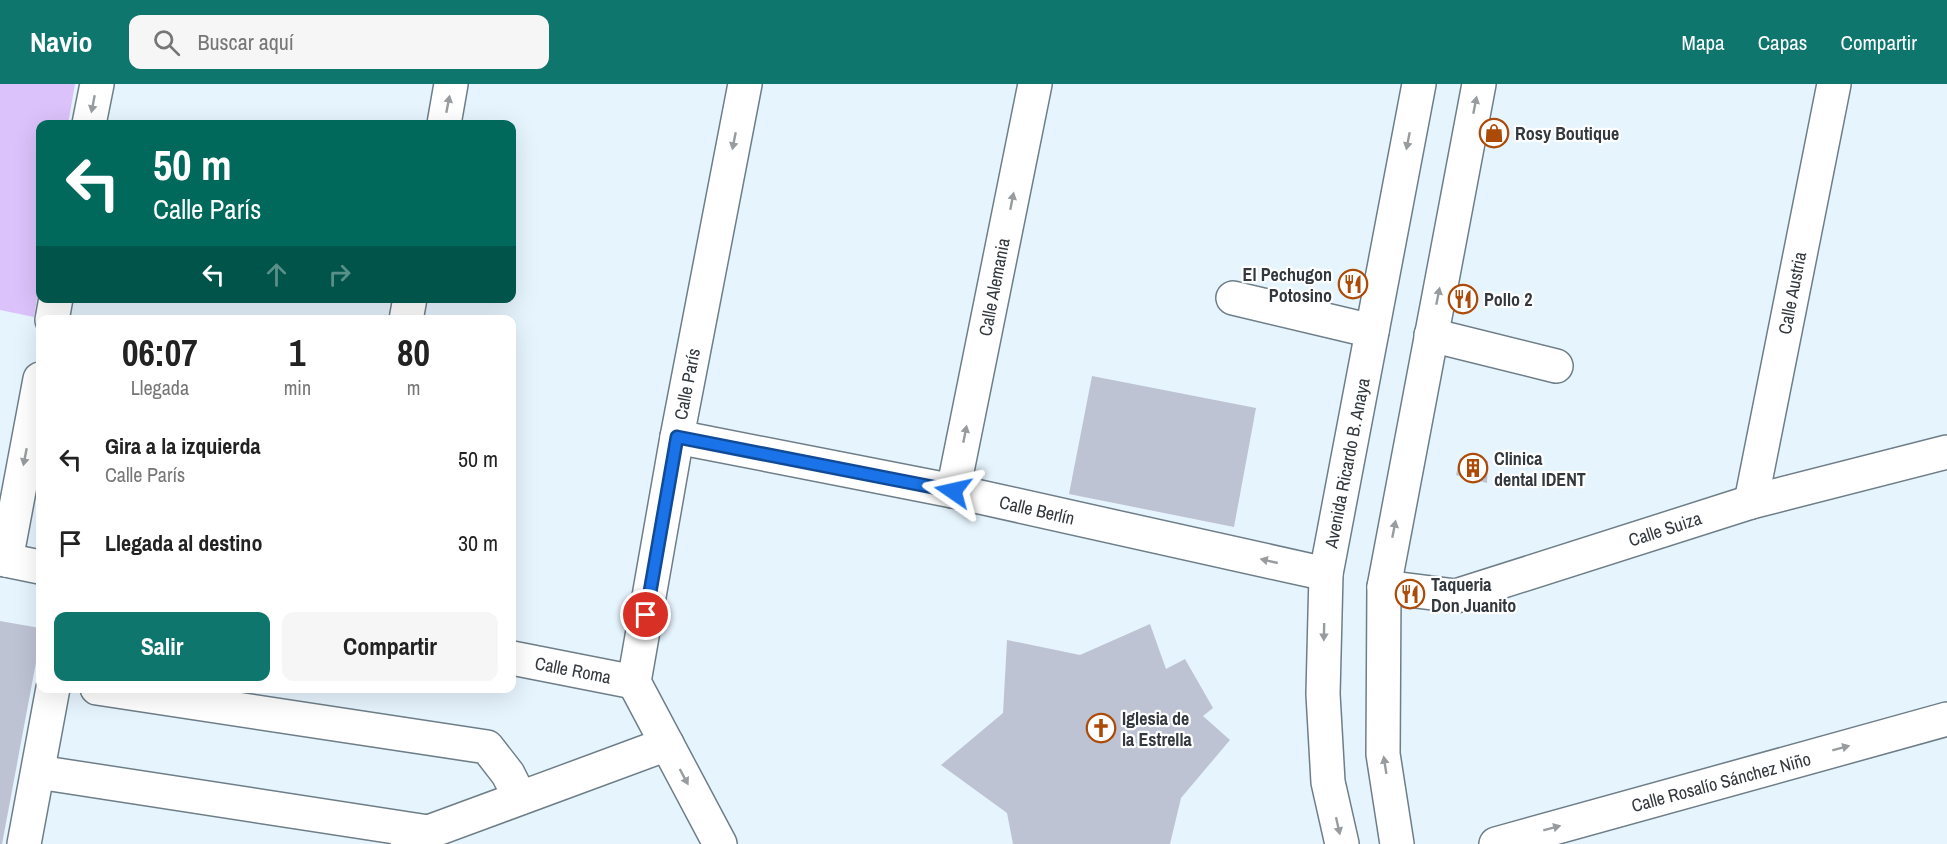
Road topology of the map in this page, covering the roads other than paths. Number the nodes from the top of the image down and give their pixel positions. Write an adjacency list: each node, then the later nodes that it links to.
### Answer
1 (97, 84): 8 (street, one-way to 8)
2 (452, 84): 9 (street, one-way to 2)
3 (745, 84): 15 (street, Calle París, one-way to 15)
4 (1035, 84): 17 (street, Calle Alemania, one-way to 4)
5 (1419, 84): 11 (street, Avenida Ricardo B. Anaya, one-way to 11)
6 (1479, 84): 12 (street, one-way to 6)
7 (1834, 84): 18 (street, Calle Austria)
8 (90, 120)
9 (445, 120)
10 (1233, 298): 11 (street)
11 (1372, 331): 21 (street, Avenida Ricardo B. Anaya)
12 (1431, 335): 13 (street); 22 (street, one-way to 12)
13 (1556, 366)
14 (36, 398): 19 (street, one-way to 19)
15 (677, 437): 17 (street, Calle Berlín); 24 (street, Calle París)
16 (1947, 452): 18 (street, Calle Suiza)
17 (953, 491): 21 (street, Calle Berlín, one-way to 17)
18 (1751, 502): 22 (street, Calle Suiza)
19 (3, 559): 20 (street)
20 (36, 566)
21 (1326, 574): 35 (street, Avenida Ricardo B. Anaya, one-way to 35)
22 (1384, 586): 36 (street, one-way to 22)
23 (516, 659): 24 (street, Calle Roma)
24 (634, 682): 28 (street)
25 (52, 693): 29 (street)
26 (130, 693): 30 (street)
27 (1947, 719): 37 (street, Calle Rosalío Sánchez Niño, one-way to 27)
28 (667, 744): 30 (street); 34 (street, one-way to 34)
29 (38, 772): 31 (street); 32 (street)
30 (520, 798): 31 (street)
31 (428, 832): 33 (street)
32 (24, 844)
33 (396, 844)
34 (720, 844)
35 (1342, 844)
36 (1397, 844)
37 (1496, 844)

